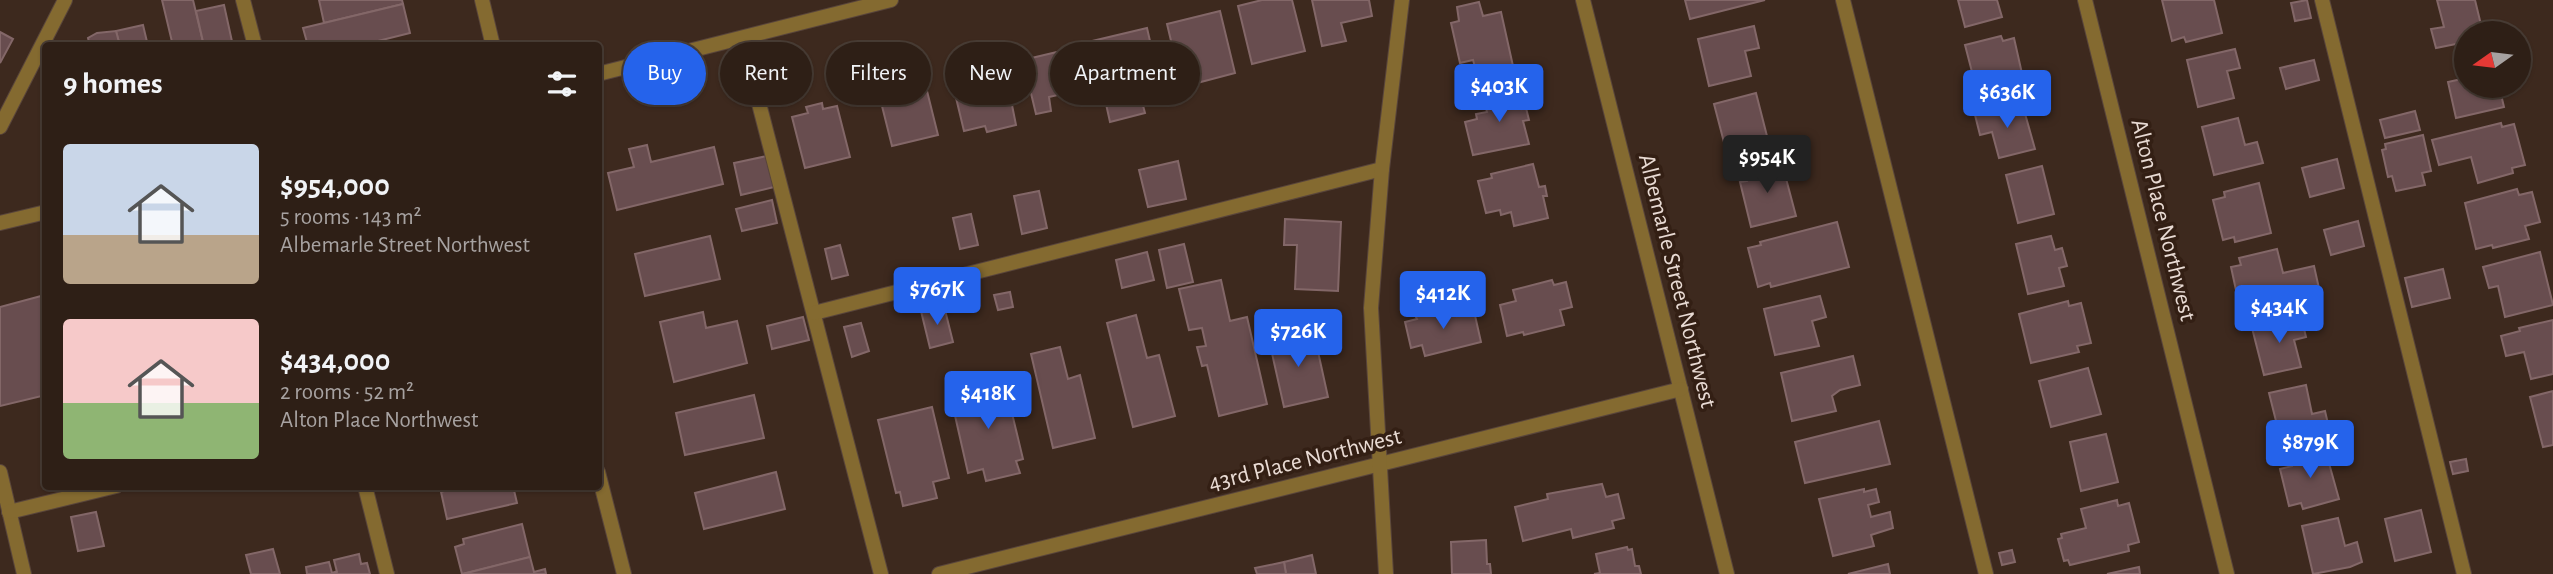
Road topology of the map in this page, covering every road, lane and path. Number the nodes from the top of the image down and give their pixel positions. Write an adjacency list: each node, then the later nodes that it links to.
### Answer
1 (65, 0): 11 (street)
2 (243, 0): 12 (street)
3 (482, 0): 13 (street)
4 (891, 0): 10 (street)
5 (1402, 0): 17 (street)
6 (1583, 0): 21 (street, Albemarle Street Northwest)
7 (1843, 0): 35 (street)
8 (2085, 0): 36 (street, Alton Place Northwest)
9 (2322, 0): 37 (street)
10 (743, 38): 15 (street); 20 (street)
11 (44, 42)
12 (254, 42)
13 (492, 42)
14 (42, 45): 16 (street)
15 (602, 73)
16 (0, 127)
17 (1382, 169): 20 (street); 22 (street)
18 (42, 213): 19 (street)
19 (0, 223)
20 (814, 313): 31 (street)
21 (1681, 389): 22 (street, 43rd Place Northwest); 34 (street, Albemarle Street Northwest)
22 (1379, 465): 32 (street, 43rd Place Northwest); 33 (street)
23 (0, 472): 27 (street)
24 (602, 488): 30 (street)
25 (100, 490): 27 (street)
26 (366, 490): 29 (street)
27 (9, 512): 28 (street)
28 (24, 574)
29 (387, 574)
30 (624, 574)
31 (881, 574)
32 (939, 574)
33 (1386, 574)
34 (1727, 574)
35 (1986, 574)
36 (2227, 574)
37 (2464, 574)

